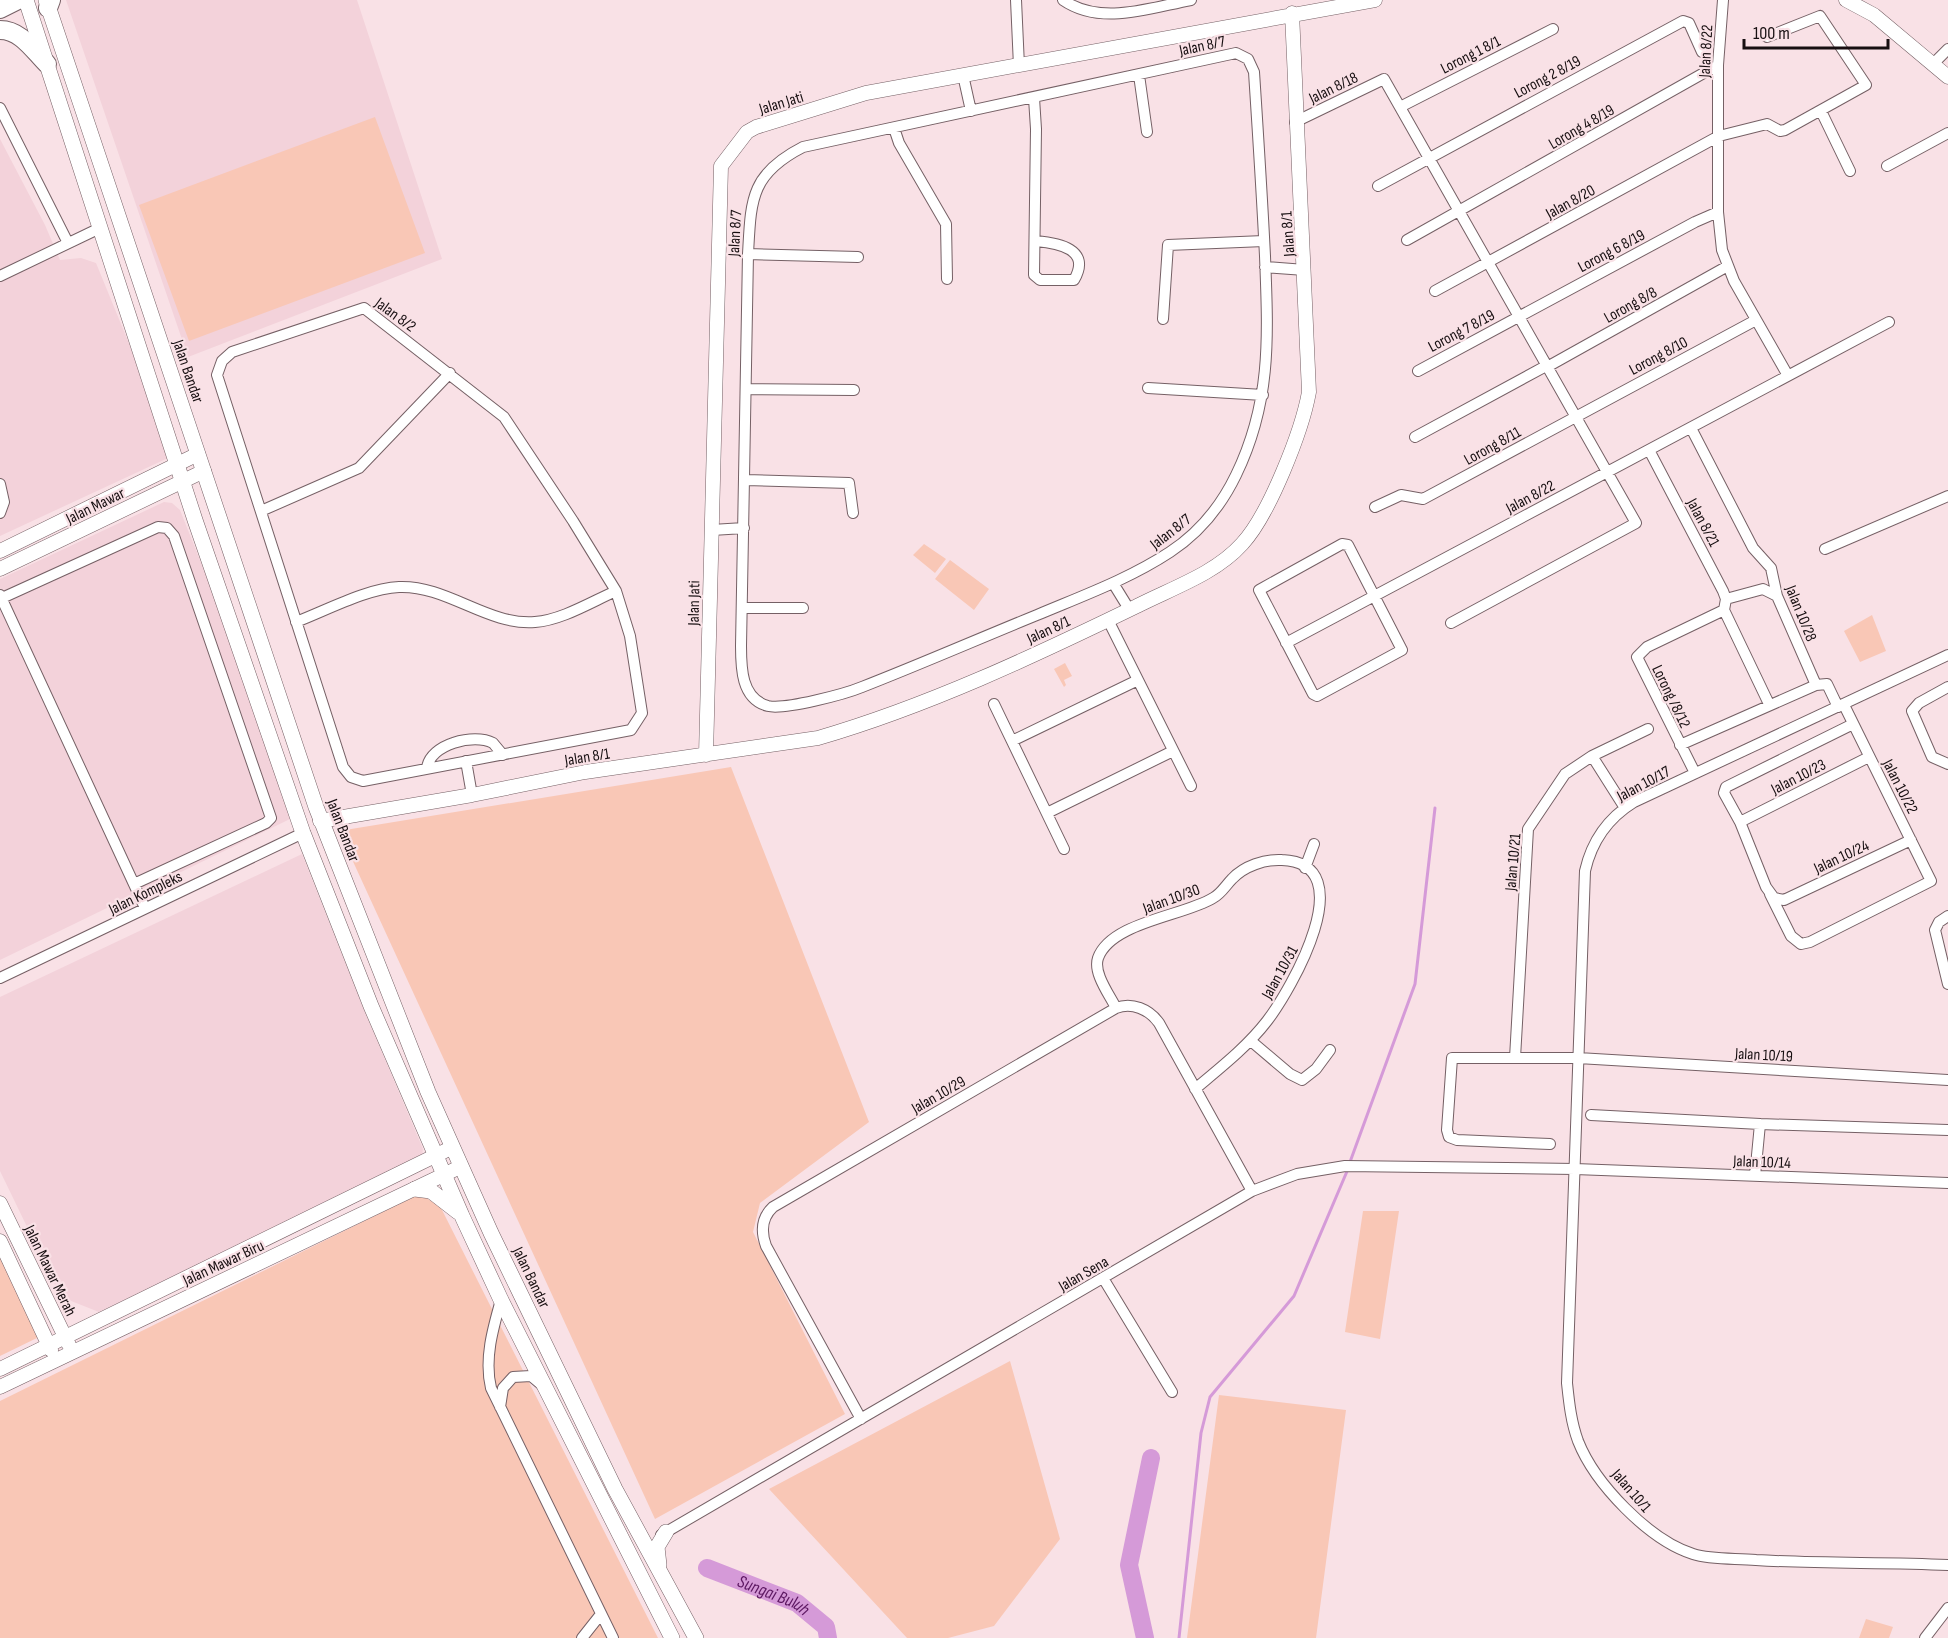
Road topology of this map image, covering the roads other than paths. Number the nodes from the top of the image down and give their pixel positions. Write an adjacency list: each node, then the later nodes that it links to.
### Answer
1 (18, 0): 10 (main road)
2 (26, 0): 17 (main road)
3 (1016, 0): 20 (street)
4 (1063, 0): 5 (street)
5 (1191, 0)
6 (1375, 0): 11 (street, Jalan Jati)
7 (1722, 0): 19 (street, Jalan 8/22)
8 (1846, 0): 18 (street)
9 (48, 3): 70 (main road, Jalan Bandar)
10 (0, 9)
11 (1292, 14): 20 (street, Jalan Jati); 29 (street, Jalan 8/1)
12 (1553, 28): 25 (street, Lorong 1 8/1)
13 (0, 30): 17 (main road)
14 (1767, 37): 28 (street, Jalan 8/20)
15 (1948, 49): 18 (street)
16 (1702, 52): 34 (street, Lorong 2 8/19)
17 (47, 64): 40 (main road)
18 (1933, 64): 23 (street)
19 (1718, 65): 33 (street, Jalan 8/22); 38 (street, Lorong 4 8/19)
20 (1018, 66): 21 (street, Jalan Jati)
21 (963, 75): 27 (street); 83 (street, Jalan Jati)
22 (1139, 75): 24 (street, Jalan 8/7); 31 (street); 43 (street, Jalan 8/7)
23 (1948, 77)
24 (1034, 98): 27 (street, Jalan 8/7); 42 (street)
25 (1400, 107): 29 (street, Jalan 8/18); 34 (street)
26 (0, 108): 44 (street)
27 (971, 111): 30 (street, Jalan 8/7)
28 (1821, 111): 33 (street, Jalan 8/20); 36 (street)
29 (1295, 122): 50 (street, Jalan 8/1)
30 (894, 128): 45 (street, Jalan 8/7); 52 (street)
31 (1147, 132)
32 (1948, 133): 35 (street)
33 (1719, 136): 39 (street, Jalan 8/22); 47 (street, Jalan 8/20)
34 (1428, 157): 37 (street, Lorong 2 8/19); 38 (street)
35 (1887, 166)
36 (1850, 171)
37 (1378, 186)
38 (1460, 212): 41 (street, Lorong 4 8/19); 47 (street)
39 (1718, 212): 49 (street, Jalan 8/22); 54 (street, Lorong 6 8/19)
40 (100, 228): 44 (street); 71 (main road)
41 (1407, 240)
42 (1036, 241): 42 (street)
43 (1264, 241): 48 (street, Jalan 8/7); 55 (street)
44 (68, 243): 51 (street)
45 (748, 254): 46 (street); 63 (street, Jalan 8/7)
46 (858, 257)
47 (1488, 263): 53 (street, Jalan 8/20); 54 (street)
48 (1265, 267): 50 (street); 65 (street, Jalan 8/7)
49 (1726, 267): 56 (street, Jalan 8/22); 58 (street, Lorong 8/8)
50 (1305, 270): 95 (street, Jalan 8/1)
51 (0, 276)
52 (946, 279)
53 (1435, 291)
54 (1519, 317): 58 (street); 59 (street, Lorong 7 8/19)
55 (1163, 319)
56 (1756, 320): 61 (street, Jalan 8/22); 66 (street, Lorong 8/10)
57 (1889, 322): 61 (street, Jalan 8/22)
58 (1547, 366): 66 (street); 68 (street)
59 (1418, 371)
60 (450, 373): 79 (street); 79 (street, Jalan 8/2); 88 (street, Jalan 8/2)
61 (1787, 374): 67 (street, Jalan 8/22)
62 (1148, 388): 65 (street)
63 (746, 389): 64 (street); 74 (street, Jalan 8/7)
64 (854, 390)
65 (1263, 395): 87 (street, Jalan 8/7)
66 (1575, 416): 73 (street); 78 (street, Lorong 8/11)
67 (1690, 428): 69 (street, Jalan 8/22); 90 (street, Jalan 10/28)
68 (1415, 436)
69 (1649, 450): 73 (street, Jalan 8/22); 92 (street, Jalan 8/21)
70 (198, 454): 71 (street, Jalan Mawar); 72 (main road, Jalan Bandar)
71 (177, 463): 75 (main road); 85 (street, Jalan Mawar)
72 (204, 471): 75 (street, Jalan Mawar); 124 (main road, Jalan Bandar)
73 (1607, 472): 89 (street, Jalan 8/22); 98 (street)
74 (745, 480): 81 (street); 82 (street, Jalan 8/7)
75 (183, 481): 86 (street, Jalan Mawar); 126 (main road)
76 (0, 484): 80 (street)
77 (1948, 496): 84 (street)
78 (1375, 507)
79 (261, 511): 97 (street, Jalan 8/2)
80 (0, 513)
81 (853, 513)
82 (744, 528): 83 (street); 93 (street, Jalan 8/7)
83 (712, 530): 113 (street, Jalan Jati)
84 (1825, 549)
85 (0, 551)
86 (0, 569)
87 (1113, 582): 93 (street, Jalan 8/7); 95 (street)
88 (616, 591): 97 (street); 112 (street, Jalan 8/2)
89 (1375, 596): 99 (street, Jalan 8/22); 99 (street); 99 (street)
90 (1777, 596): 92 (street); 102 (street, Jalan 10/28)
91 (1, 597): 131 (street); 131 (street)
92 (1725, 605): 105 (street, Jalan 8/21); 110 (street, Lorong /8/12)
93 (742, 608): 94 (street)
94 (803, 608)
95 (1129, 609): 96 (street, Jalan 8/1)
96 (1107, 620): 101 (street); 113 (street, Jalan 8/1)
97 (296, 622): 118 (street, Jalan 8/2)
98 (1451, 624)
99 (1286, 643)
100 (1948, 655): 106 (street, Jalan 10/17)
101 (1138, 680): 109 (street); 111 (street)
102 (1816, 685): 105 (street); 106 (street, Jalan 10/28)
103 (1948, 687): 117 (street)
104 (994, 704): 109 (street)
105 (1769, 704): 110 (street)
106 (1841, 706): 107 (street, Jalan 10/22); 119 (street, Jalan 10/17)
107 (1853, 724): 115 (street, Jalan 10/22); 125 (street)
108 (1648, 729): 114 (street, Jalan 10/21)
109 (1012, 741): 123 (street)
110 (1680, 745): 119 (street, Lorong /8/12)
111 (1173, 751): 120 (street); 123 (street)
112 (503, 755): 116 (street, Jalan 8/2); 118 (street)
113 (706, 755): 121 (street, Jalan 8/1)
114 (1592, 756): 122 (street); 140 (street, Jalan 10/21)
115 (1869, 757): 125 (street, Jalan 10/23); 127 (street, Jalan 10/22)
116 (466, 761): 118 (street, Jalan 8/2); 121 (street)
117 (1948, 764)
118 (427, 768)
119 (1695, 773): 122 (street, Jalan 10/17)
120 (1191, 786)
121 (472, 795): 124 (street, Jalan 8/1)
122 (1625, 808): 141 (street, Jalan 10/17)
123 (1047, 813): 129 (street)
124 (320, 821): 148 (main road, Jalan Bandar)
125 (1740, 822): 132 (street)
126 (303, 833): 133 (street, Jalan Kompleks); 149 (main road)
127 (1911, 840): 132 (street, Jalan 10/24); 132 (street, Jalan 10/22)
128 (1314, 844): 130 (street)
129 (1064, 849)
130 (1305, 868): 137 (street, Jalan 10/30); 138 (street, Jalan 10/31)
131 (134, 884): 133 (street)
132 (1770, 894)
133 (145, 908): 135 (street, Jalan Kompleks)
134 (1948, 916): 136 (street)
135 (0, 978)
136 (1948, 984)
137 (1116, 1008): 143 (street); 171 (street, Jalan 10/29)
138 (1251, 1041): 139 (street); 143 (street, Jalan 10/31)
139 (1330, 1050)
140 (1515, 1058): 141 (street, Jalan 10/19); 147 (street, Jalan 10/19)
141 (1578, 1058): 142 (street, Jalan 10/19); 151 (street, Jalan 10/17)
142 (1948, 1080)
143 (1195, 1089): 156 (street)
144 (1592, 1115): 145 (street)
145 (1760, 1124): 146 (street); 153 (street)
146 (1948, 1130)
147 (1550, 1144)
148 (452, 1148): 149 (street, Jalan Mawar Biru); 150 (main road, Jalan Bandar)
149 (436, 1156): 152 (main road); 162 (street, Jalan Mawar Biru)
150 (460, 1167): 152 (street, Jalan Mawar Biru); 174 (main road, Jalan Bandar)
151 (1575, 1169): 153 (street, Jalan 10/14); 156 (street, Jalan Sena); 175 (street, Jalan 10/1)
152 (444, 1175): 155 (street, Jalan Mawar Biru); 158 (main road)
153 (1755, 1176): 154 (street, Jalan 10/14)
154 (1948, 1183)
155 (415, 1189): 158 (main road); 164 (street, Jalan Mawar Biru)
156 (1252, 1191): 160 (street, Jalan Sena)
157 (0, 1203): 162 (street, Jalan Mawar Merah)
158 (462, 1216): 161 (main road)
159 (0, 1241): 163 (street, Jalan Mawar Merah)
160 (1103, 1278): 169 (street); 171 (street, Jalan Sena)
161 (501, 1300): 168 (main road); 170 (street)
162 (65, 1336): 163 (street, Jalan Mawar Biru); 164 (street, Jalan Mawar Merah)
163 (49, 1344): 165 (street, Jalan Mawar Merah); 166 (street, Jalan Mawar Biru)
164 (72, 1352): 165 (street, Jalan Mawar Biru)
165 (56, 1360): 167 (street, Jalan Mawar Biru)
166 (0, 1369)
167 (0, 1387)
168 (547, 1390): 170 (street); 172 (main road)
169 (1172, 1392)
170 (500, 1408): 179 (street)
171 (861, 1419): 173 (street, Jalan Sena)
172 (611, 1519): 174 (main road); 177 (main road)
173 (666, 1532): 174 (street, Jalan Sena); 176 (main road)
174 (645, 1544): 176 (main road, Jalan Bandar); 177 (main road)
175 (1948, 1565)
176 (662, 1575): 183 (main road, Jalan Bandar)
177 (645, 1584): 182 (main road)
178 (1948, 1608): 184 (street)
179 (601, 1614): 180 (street); 181 (street)
180 (582, 1638)
181 (613, 1638)
182 (672, 1638)
183 (696, 1638)
184 (1925, 1638)

